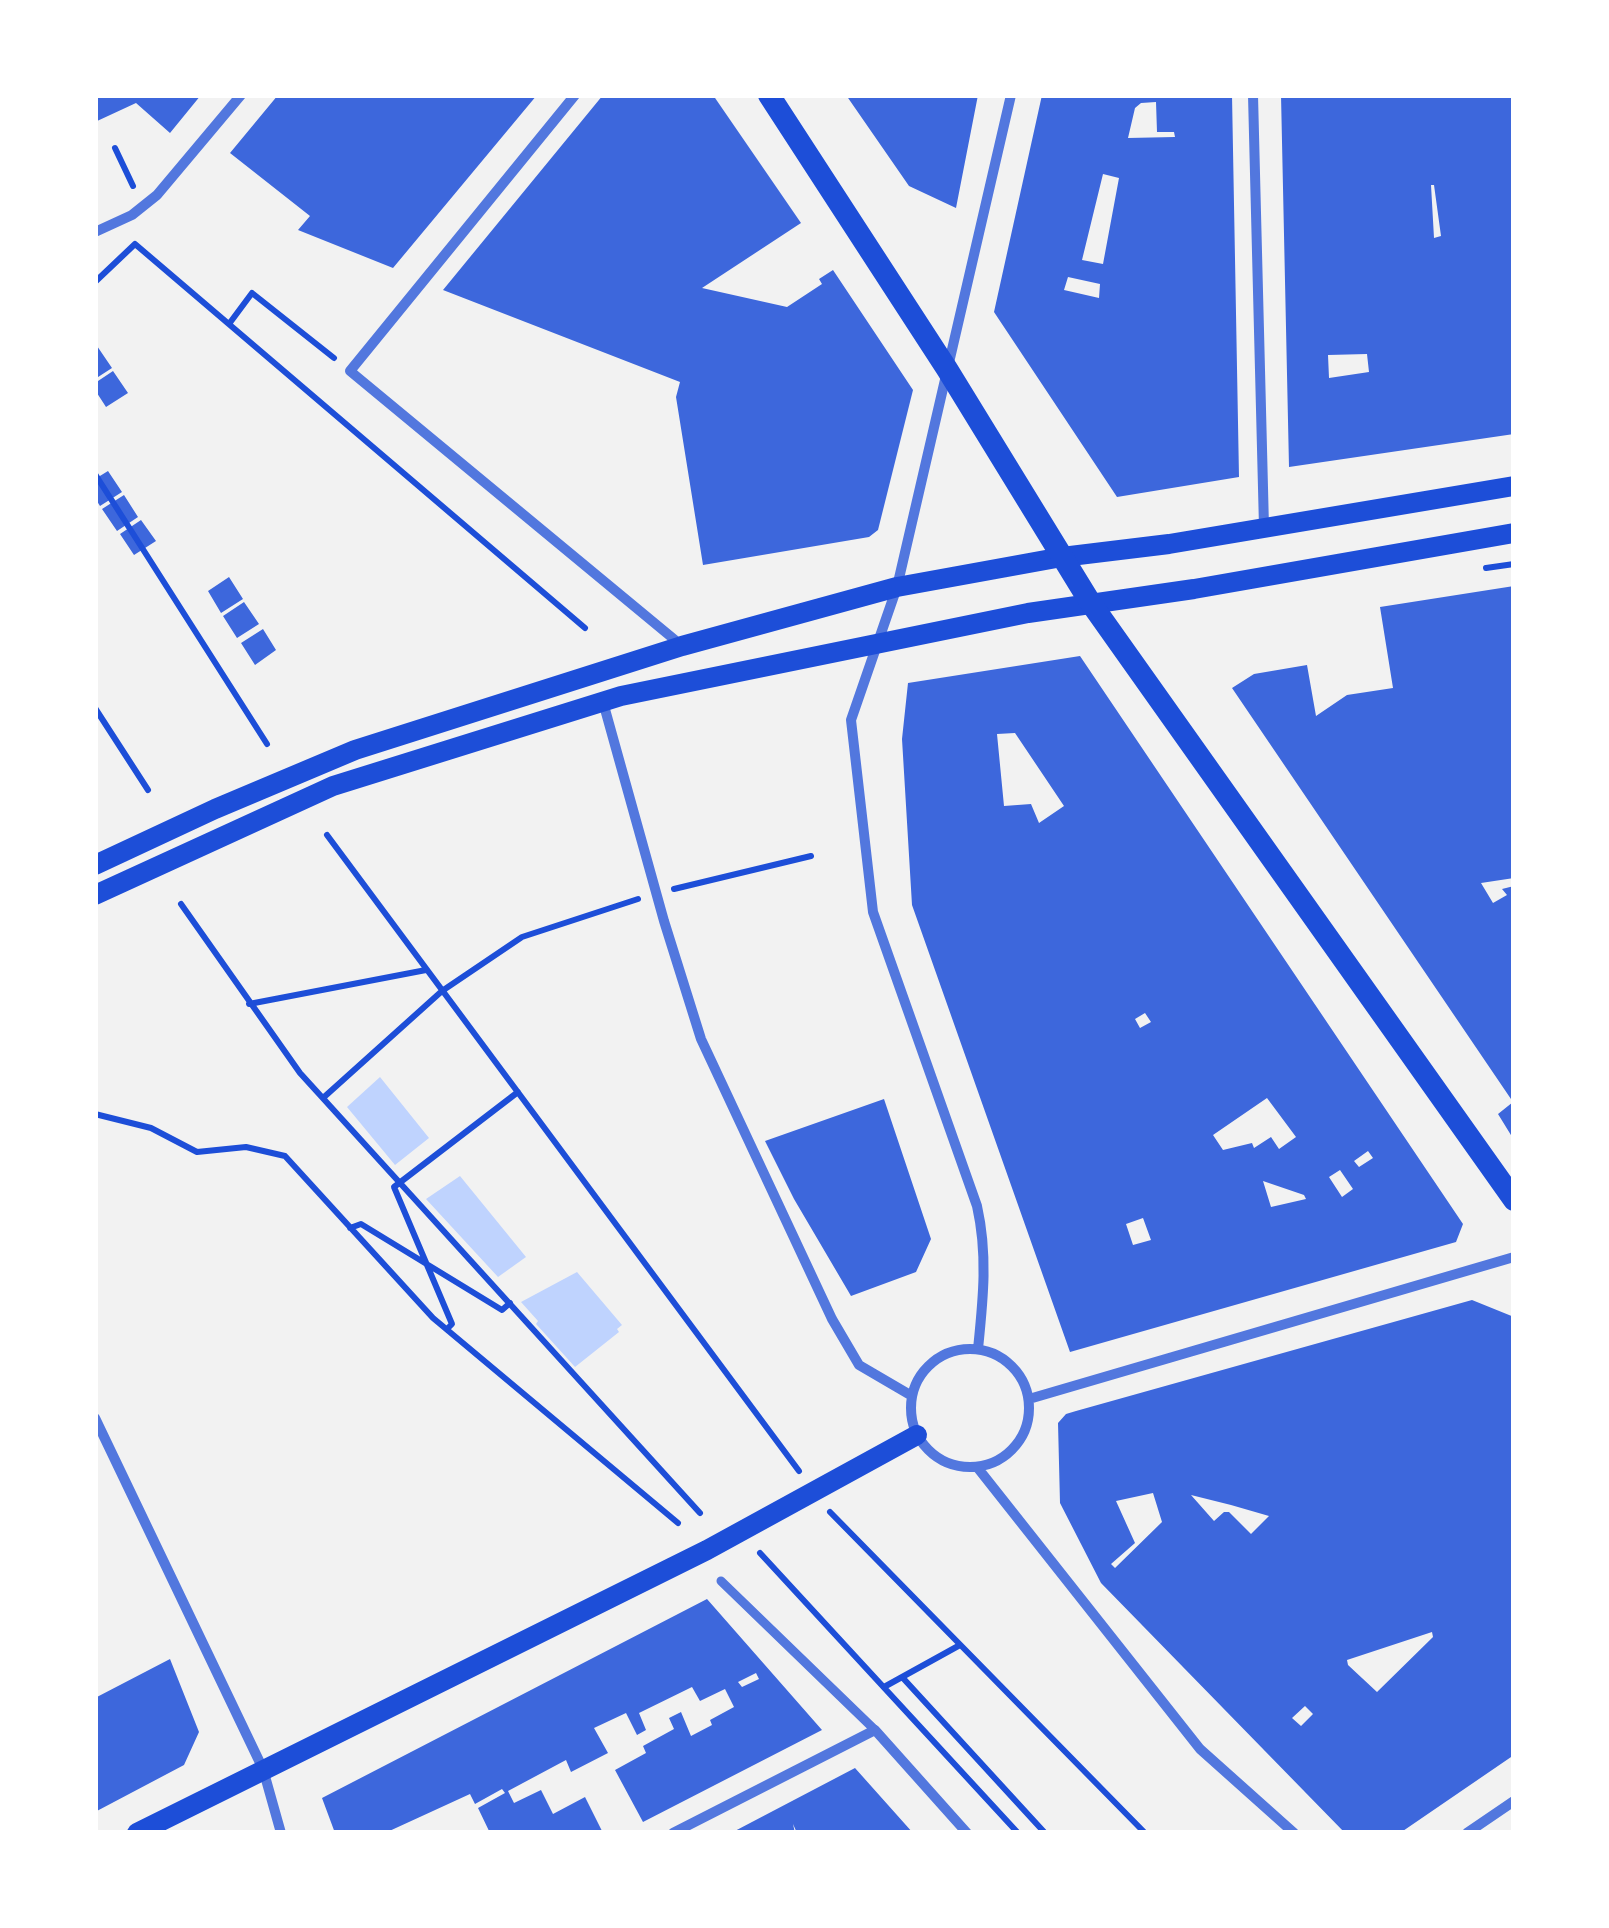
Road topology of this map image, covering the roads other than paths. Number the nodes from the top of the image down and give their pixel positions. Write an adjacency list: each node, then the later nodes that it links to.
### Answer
1 (241, 95): 6 (street)
2 (575, 95): 15 (street)
3 (769, 95): 7 (main road)
4 (1011, 95): 7 (street)
5 (1253, 95): 9 (street)
6 (95, 232)
7 (946, 369): 11 (main road); 12 (street)
8 (1514, 486): 9 (main road)
9 (1264, 527): 11 (main road)
10 (1514, 532): 13 (main road)
11 (1062, 557): 12 (main road); 13 (main road)
12 (897, 587): 14 (street); 15 (main road)
13 (1090, 602): 14 (main road); 19 (main road)
14 (876, 642): 16 (main road); 21 (street)
15 (682, 646): 17 (main road)
16 (603, 702): 18 (main road); 22 (street)
17 (95, 865)
18 (95, 895)
19 (1514, 1200)
20 (1514, 1258): 23 (street)
21 (978, 1350): 22 (street); 23 (street)
22 (912, 1396): 25 (street)
23 (1029, 1399): 26 (street)
24 (95, 1418): 29 (street)
25 (917, 1435): 26 (street); 29 (main road)
26 (978, 1467): 35 (street)
27 (721, 1581): 28 (street)
28 (874, 1730): 33 (street); 34 (street)
29 (263, 1769): 31 (main road); 32 (street)
30 (1514, 1800): 36 (street)
31 (137, 1833)
32 (281, 1833)
33 (673, 1833)
34 (967, 1833)
35 (1294, 1833)
36 (1467, 1833)

